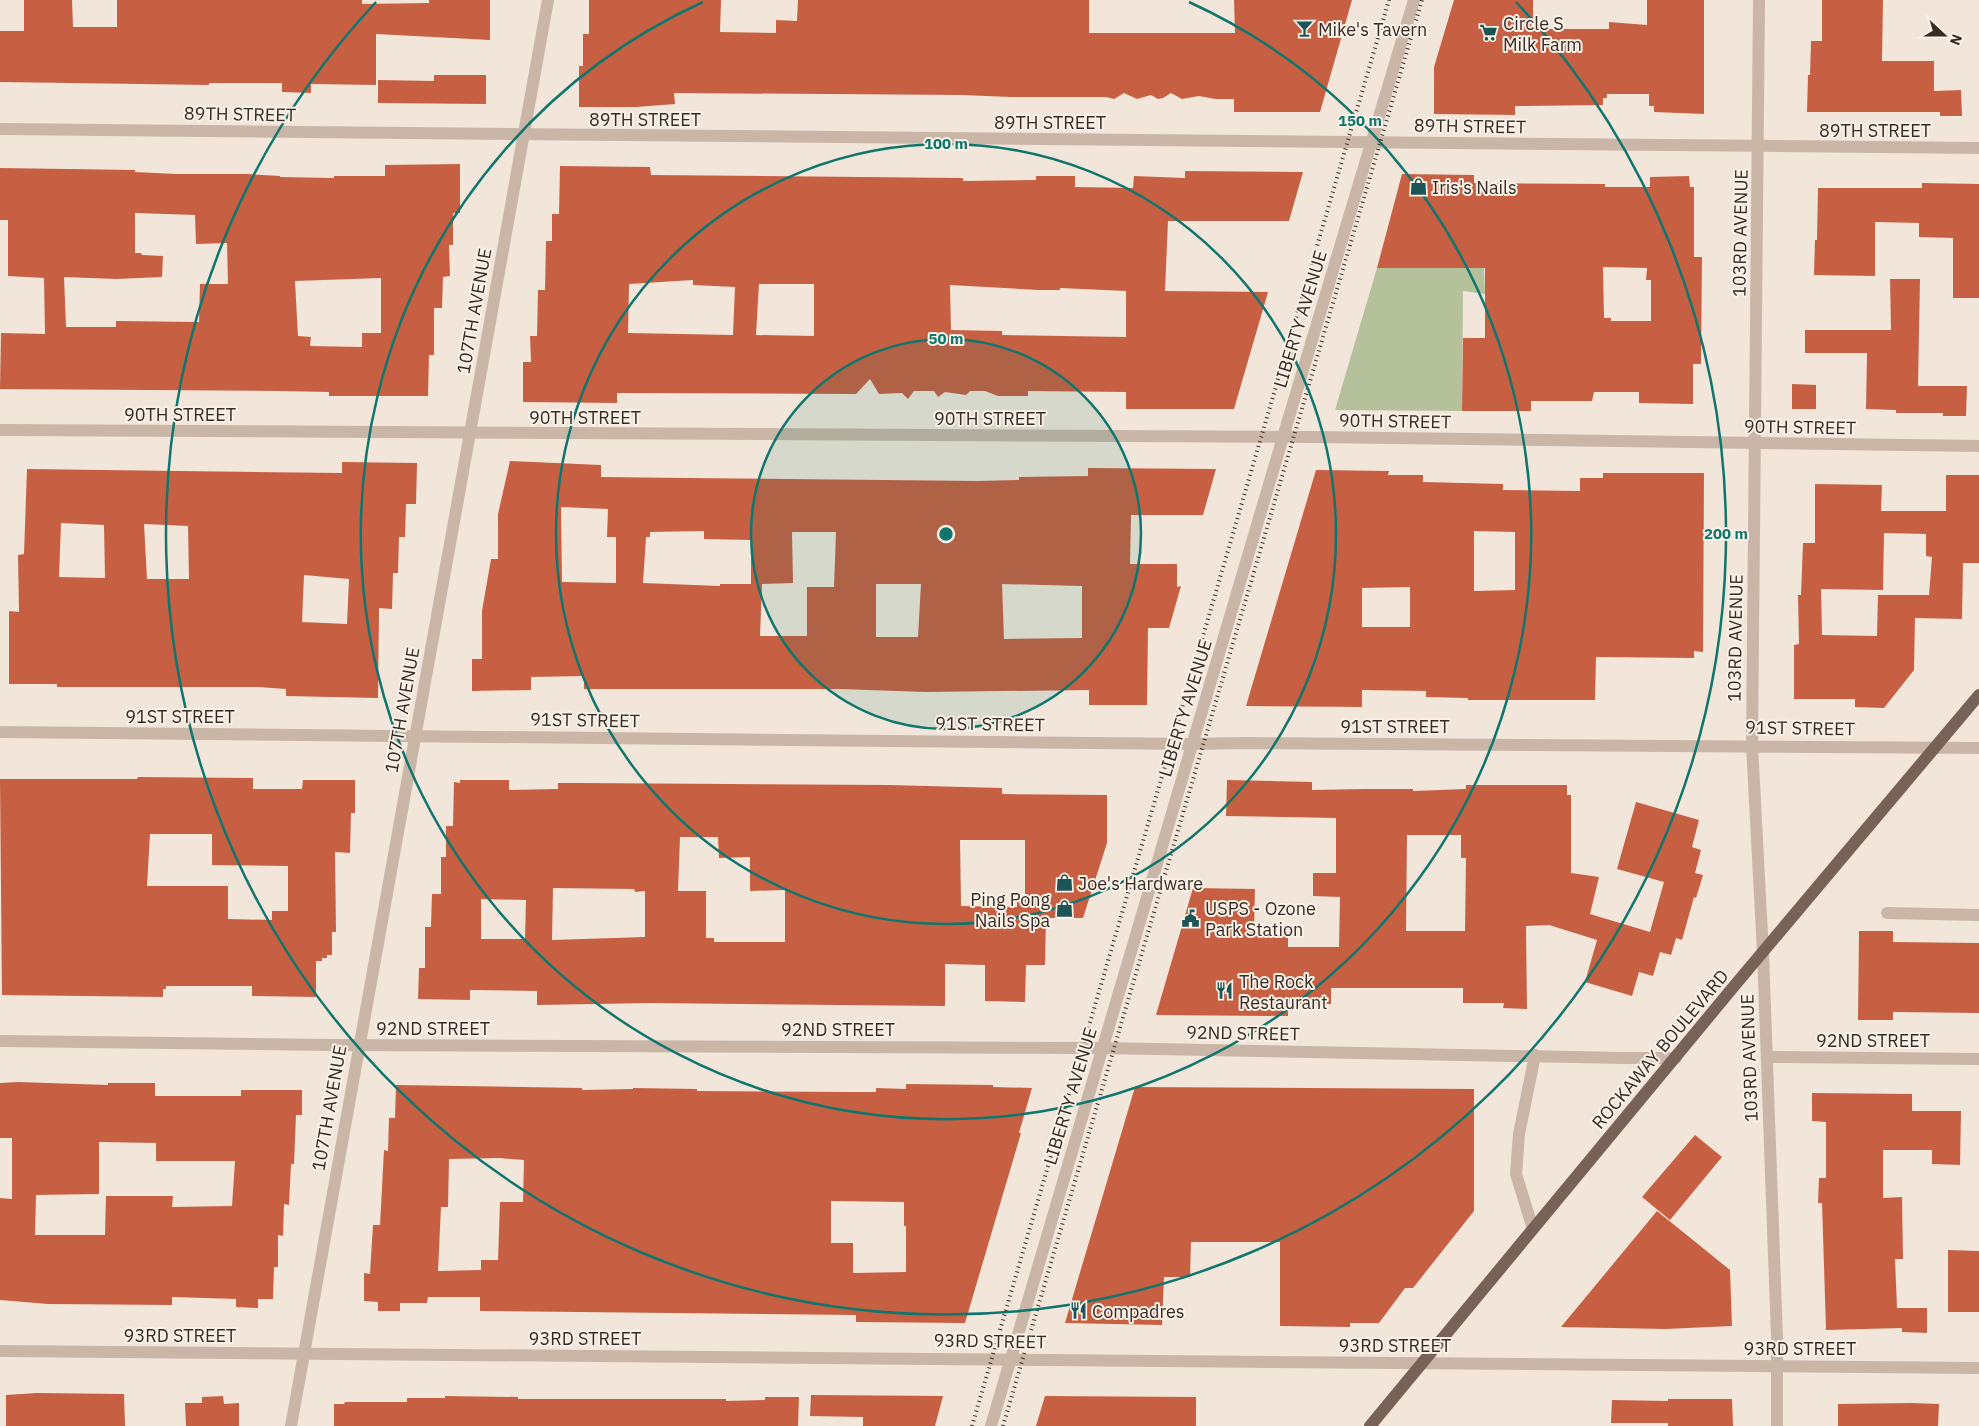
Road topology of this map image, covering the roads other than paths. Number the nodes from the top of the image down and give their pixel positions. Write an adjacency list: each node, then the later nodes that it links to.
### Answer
1 (548, 0): 5 (street, 107TH AVENUE)
2 (1414, 0): 6 (street, LIBERTY AVENUE)
3 (1759, 0): 7 (street, 103RD AVENUE)
4 (0, 129): 5 (street, 89TH STREET)
5 (524, 135): 6 (street, 89TH STREET); 10 (street, 107TH AVENUE)
6 (1372, 142): 7 (street, 89TH STREET); 11 (street, LIBERTY AVENUE)
7 (1758, 146): 8 (street, 89TH STREET); 12 (street, 103RD AVENUE)
8 (1979, 148)
9 (0, 430): 10 (street, 90TH STREET)
10 (469, 434): 11 (street, 90TH STREET); 16 (street, 107TH AVENUE)
11 (1283, 437): 12 (street, 90TH STREET); 17 (street, LIBERTY AVENUE)
12 (1755, 444): 13 (street, 90TH STREET); 18 (street, 103RD AVENUE)
13 (1979, 446)
14 (1979, 695): 19 (main road, ROCKAWAY BOULEVARD)
15 (0, 732): 16 (street, 91ST STREET)
16 (415, 735): 17 (street, 91ST STREET); 25 (street, 107TH AVENUE)
17 (1192, 744): 18 (street, 91ST STREET); 26 (street, LIBERTY AVENUE)
18 (1752, 745): 19 (street, 91ST STREET); 23 (street, 103RD AVENUE)
19 (1934, 748): 20 (street, 91ST STREET); 23 (main road, ROCKAWAY BOULEVARD)
20 (1979, 748)
21 (1887, 913): 22 (street)
22 (1979, 915)
23 (1763, 953): 28 (street, 103RD AVENUE); 29 (main road, ROCKAWAY BOULEVARD)
24 (0, 1041): 25 (street, 92ND STREET)
25 (358, 1045): 26 (street, 92ND STREET); 33 (street, 107TH AVENUE)
26 (1102, 1048): 27 (street, 92ND STREET); 34 (street, LIBERTY AVENUE)
27 (1535, 1055): 29 (street, 92ND STREET); 31 (street)
28 (1767, 1057): 30 (street, 92ND STREET); 36 (street, 103RD AVENUE)
29 (1676, 1058): 31 (main road, ROCKAWAY BOULEVARD)
30 (1979, 1058)
31 (1533, 1229): 35 (main road, ROCKAWAY BOULEVARD)
32 (0, 1351): 33 (street, 93RD STREET)
33 (303, 1353): 34 (street, 93RD STREET); 38 (street, 107TH AVENUE)
34 (1010, 1358): 35 (street, 93RD STREET); 39 (street, LIBERTY AVENUE)
35 (1421, 1363): 36 (street, 93RD STREET); 40 (main road, ROCKAWAY BOULEVARD)
36 (1778, 1366): 37 (street, 93RD STREET); 41 (street, 103RD AVENUE)
37 (1979, 1368)
38 (291, 1426)
39 (991, 1426)
40 (1370, 1426)
41 (1777, 1426)

